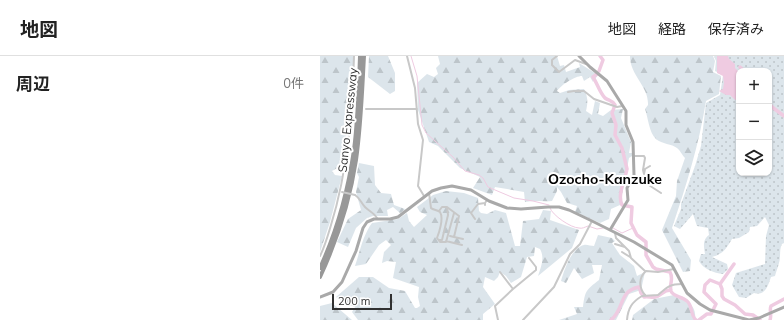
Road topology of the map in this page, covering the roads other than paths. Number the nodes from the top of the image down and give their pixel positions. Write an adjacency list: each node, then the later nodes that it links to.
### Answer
1 (354, 56): 15 (street)
2 (360, 56): 40 (highway, Sanyo Expressway)
3 (364, 56): 44 (highway, Sanyo Expressway)
4 (407, 56): 11 (street)
5 (557, 56): 7 (street)
6 (579, 56): 7 (main road)
7 (587, 65): 9 (main road)
8 (568, 92): 9 (street)
9 (623, 106): 12 (main road)
10 (366, 109): 11 (street)
11 (417, 109): 18 (street)
12 (634, 156): 13 (street); 14 (main road)
13 (650, 166)
14 (632, 180): 17 (street); 26 (main road)
15 (341, 191): 23 (street, bridge); 37 (street)
16 (429, 193): 18 (main road); 19 (main road); 21 (street)
17 (661, 193)
18 (424, 196): 23 (main road)
19 (486, 203): 24 (street); 25 (main road)
20 (447, 207): 21 (street); 22 (street); 31 (street)
21 (439, 211): 31 (street)
22 (454, 213): 29 (street); 32 (street)
23 (377, 218): 48 (main road)
24 (475, 219)
25 (592, 221): 26 (main road); 51 (street)
26 (611, 228): 27 (main road)
27 (615, 232): 35 (street); 41 (main road)
28 (450, 236): 29 (street)
29 (454, 237): 30 (street)
30 (463, 239)
31 (438, 240): 32 (street)
32 (446, 241): 34 (street)
33 (615, 244): 35 (street)
34 (462, 245)
35 (626, 247): 39 (street)
36 (622, 252): 39 (street)
37 (320, 256)
38 (529, 258): 46 (street)
39 (631, 258): 42 (street)
40 (320, 268)
41 (674, 269): 42 (street); 45 (main road)
42 (646, 271): 47 (street)
43 (500, 272): 46 (street)
44 (320, 277)
45 (682, 284): 47 (street); 53 (main road)
46 (514, 289): 50 (street)
47 (646, 296): 52 (street)
48 (320, 297)
49 (784, 307): 53 (main road)
50 (498, 320)
51 (524, 320)
52 (627, 320)
53 (749, 320)

